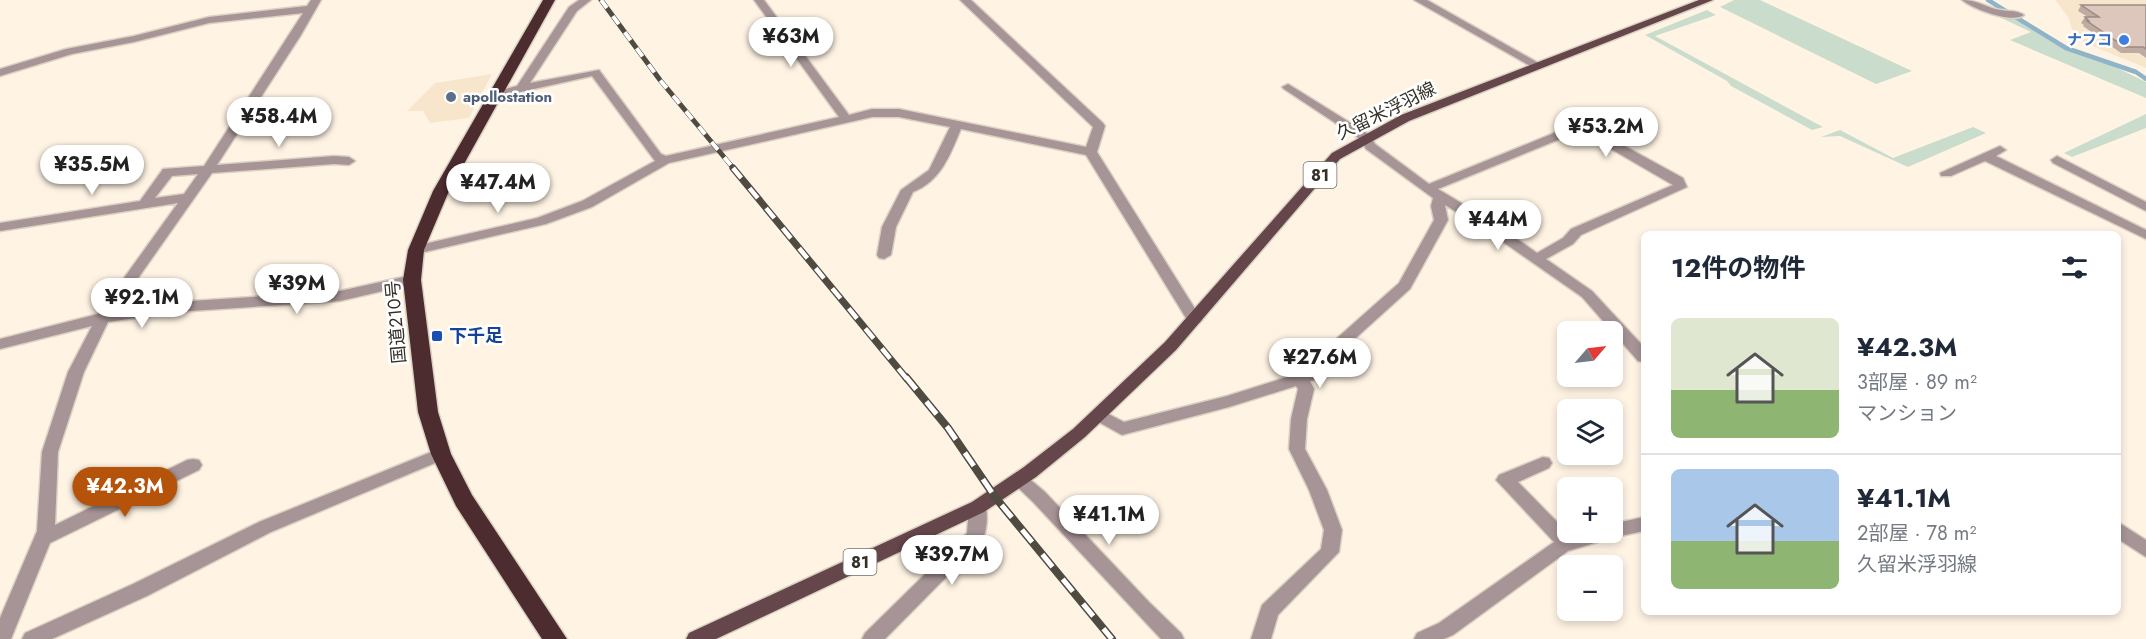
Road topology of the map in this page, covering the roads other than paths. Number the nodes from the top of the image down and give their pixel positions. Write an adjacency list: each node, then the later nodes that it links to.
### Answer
1 (549, 0): 14 (highway, 国道210号)
2 (586, 0): 13 (street)
3 (759, 0): 15 (street)
4 (965, 0): 19 (street)
5 (1419, 0): 10 (street)
6 (1708, 0): 10 (main road, 久留米浮羽線 / 81)
7 (1967, 0): 9 (street)
8 (314, 5): 11 (street); 24 (street)
9 (2019, 15)
10 (1536, 65): 17 (main road, 久留米浮羽線 / 81)
11 (0, 72)
12 (1288, 87): 17 (street)
13 (521, 89): 14 (street); 21 (street)
14 (494, 95): 34 (highway, 国道210号)
15 (846, 119): 16 (street); 21 (street)
16 (957, 125): 19 (street); 35 (street)
17 (1366, 138): 26 (street); 39 (main road, 久留米浮羽線 / 81)
18 (2000, 150): 20 (street)
19 (1091, 152): 39 (street)
20 (1987, 157): 25 (street); 31 (street)
21 (665, 160): 34 (street)
22 (2057, 160): 28 (street)
23 (349, 161): 24 (street)
24 (208, 169): 27 (street); 29 (street)
25 (1946, 173)
26 (1434, 193): 36 (street); 36 (street); 42 (street)
27 (189, 197): 29 (street); 38 (street)
28 (2132, 200): 30 (street); 31 (street)
29 (146, 203): 32 (street)
30 (2146, 207)
31 (2106, 216): 33 (street)
32 (0, 227)
33 (2146, 236)
34 (416, 250): 37 (highway, 国道210号)
35 (884, 255)
36 (1536, 259): 41 (street)
37 (412, 280): 38 (street); 44 (highway, 国道210号)
38 (103, 318): 40 (street); 52 (street)
39 (1194, 321): 43 (main road, 久留米浮羽線 / 81)
40 (0, 344)
41 (1641, 354)
42 (1300, 378): 43 (street); 62 (street)
43 (1099, 415): 47 (main road, 久留米浮羽線 / 81)
44 (441, 454): 57 (street); 58 (highway, 国道210号)
45 (1543, 463): 54 (street)
46 (193, 465): 52 (street)
47 (1020, 481): 48 (main road, 81); 61 (street)
48 (978, 507): 59 (main road, 81); 60 (street)
49 (1641, 525): 50 (street)
50 (1623, 529)
51 (2121, 531): 55 (street)
52 (44, 538): 56 (street)
53 (1571, 543): 54 (street)
54 (1568, 544): 63 (street)
55 (2146, 550)
56 (1, 639)
57 (32, 639)
58 (555, 639)
59 (696, 639)
60 (872, 639)
61 (1174, 639)
62 (1261, 639)
63 (1424, 639)

